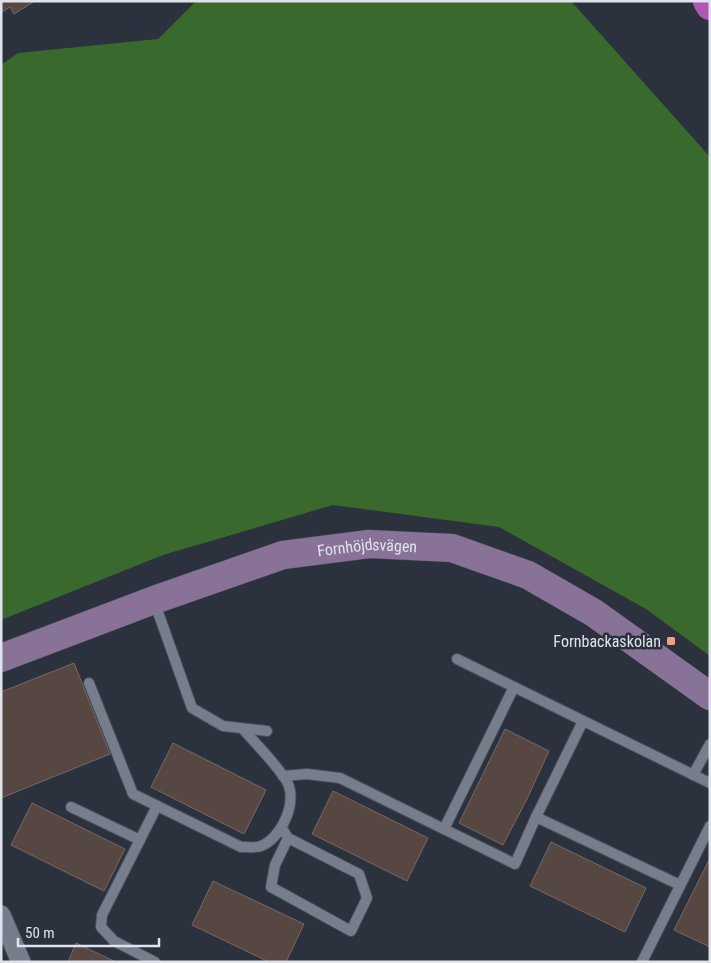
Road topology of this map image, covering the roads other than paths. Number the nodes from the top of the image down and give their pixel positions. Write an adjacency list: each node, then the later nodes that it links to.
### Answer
1 (707, 1): 2 (highway)
2 (710, 6)
3 (154, 600): 4 (street, Fornhöjdsvägen); 8 (street, Fornhöjdsvägen); 10 (lane)
4 (1, 658)
5 (457, 659): 7 (lane)
6 (90, 683): 16 (lane)
7 (514, 687): 9 (lane); 21 (lane)
8 (710, 696)
9 (583, 721): 13 (lane); 18 (lane)
10 (243, 729): 11 (lane); 14 (lane)
11 (267, 732)
12 (710, 744): 13 (lane)
13 (693, 775): 15 (lane)
14 (284, 776): 20 (lane); 21 (lane)
15 (710, 783)
16 (157, 806): 20 (lane); 23 (lane)
17 (71, 807): 23 (lane)
18 (536, 817): 21 (lane); 24 (lane)
19 (710, 826): 24 (lane)
20 (282, 828): 22 (lane)
21 (444, 829)
22 (288, 838): 22 (lane)
23 (140, 840): 27 (lane)
24 (680, 885): 28 (lane)
25 (1, 914): 26 (street)
26 (21, 962)
27 (154, 962)
28 (642, 962)

